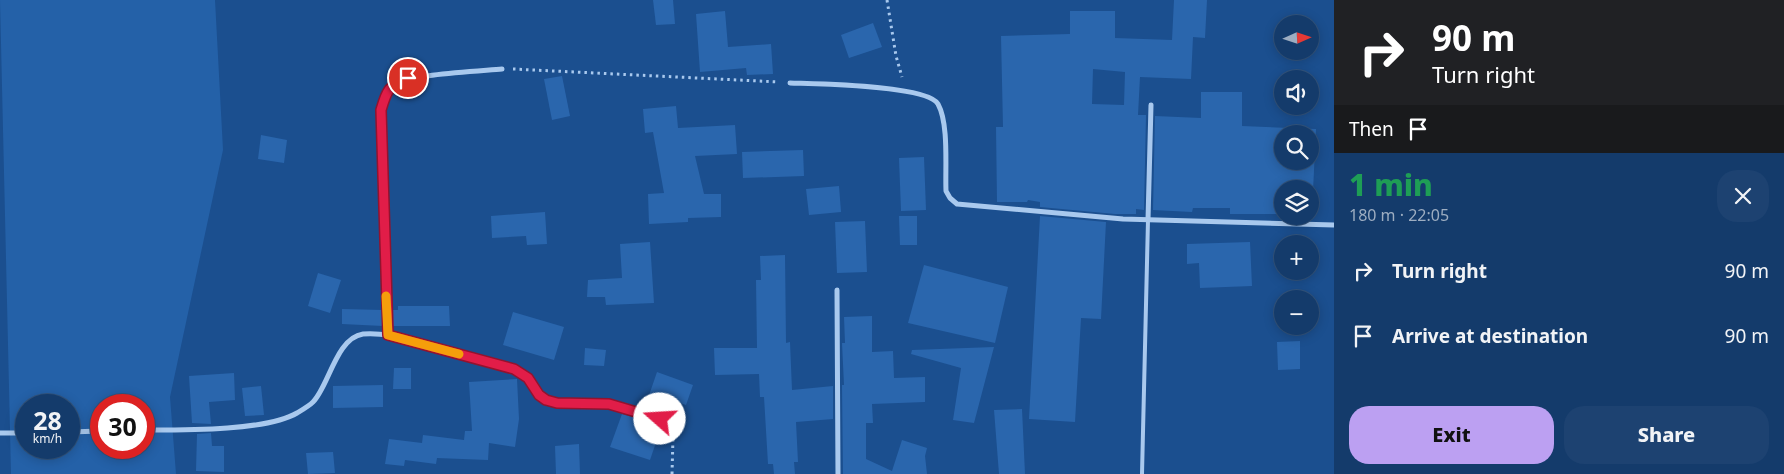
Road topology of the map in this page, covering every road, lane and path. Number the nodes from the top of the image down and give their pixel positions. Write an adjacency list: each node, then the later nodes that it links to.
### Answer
1 (887, 0): 4 (path)
2 (502, 68): 3 (path); 9 (street)
3 (790, 82): 4 (street)
4 (905, 90): 6 (street)
5 (1151, 105): 6 (street)
6 (1148, 220): 7 (street); 16 (lane)
7 (1334, 225)
8 (837, 290): 15 (street)
9 (388, 335): 10 (street); 11 (street)
10 (674, 424): 14 (path)
11 (155, 430)
12 (0, 433): 13 (street)
13 (15, 433)
14 (672, 474)
15 (838, 474)
16 (1142, 474)

